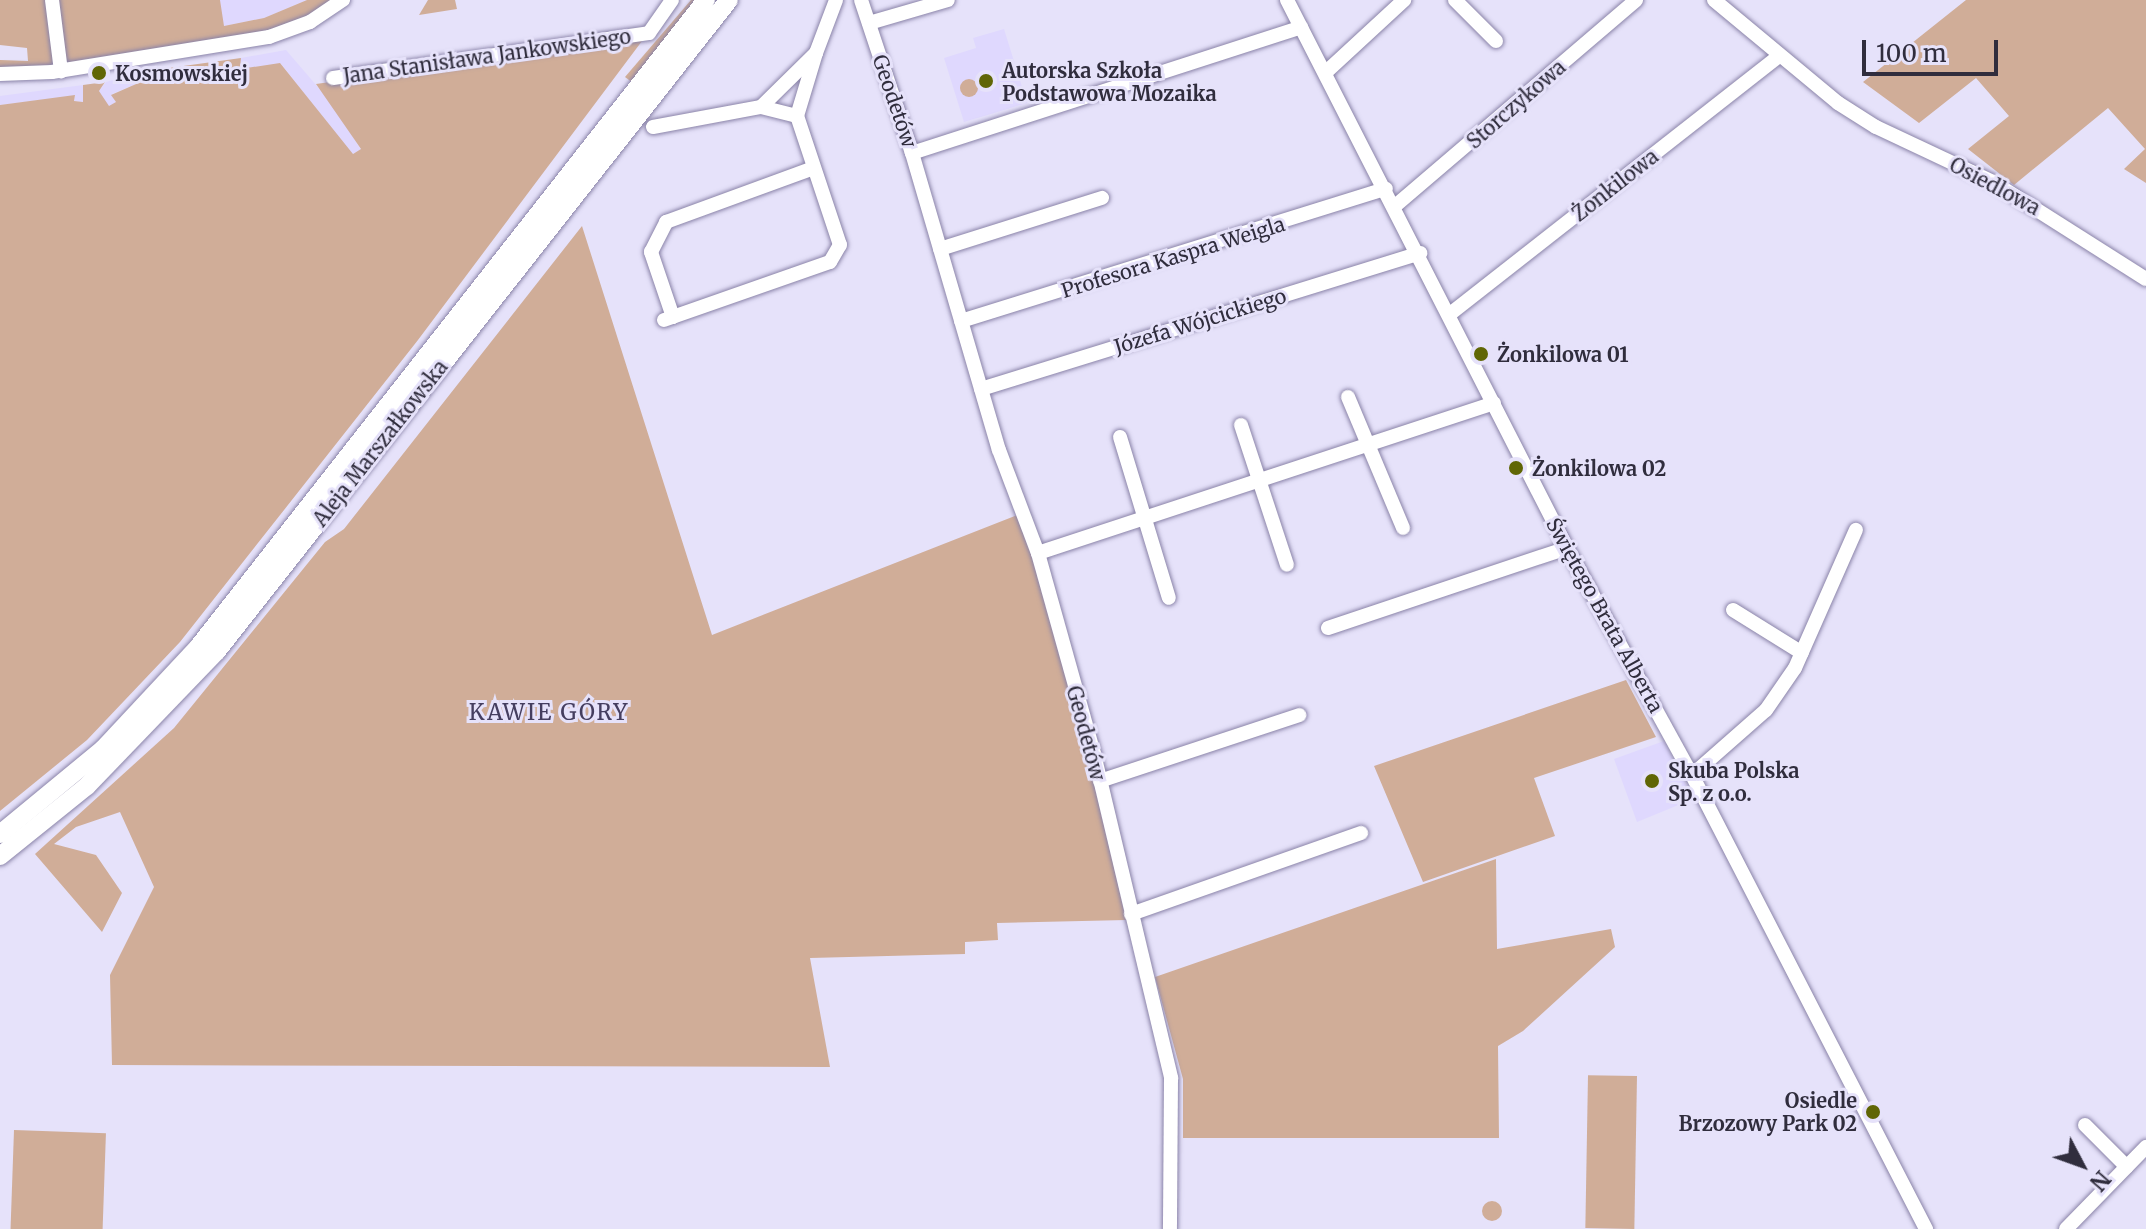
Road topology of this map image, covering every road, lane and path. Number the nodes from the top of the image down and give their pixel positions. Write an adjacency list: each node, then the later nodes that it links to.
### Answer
1 (52, 0): 19 (street)
2 (343, 0): 19 (street)
3 (672, 0): 22 (street, Jana Stanisława Jankowskiego)
4 (706, 0): 57 (main road, Aleja Marszałkowska)
5 (729, 0): 58 (main road, Aleja Marszałkowska)
6 (836, 0): 17 (street)
7 (861, 0): 14 (street, Geodetów)
8 (948, 0): 14 (street)
9 (1287, 0): 15 (street, Świętego Brata Alberta)
10 (1404, 0): 20 (street)
11 (1455, 0): 16 (street)
12 (1636, 0): 30 (street, Storczykowa)
13 (1714, 0): 18 (street, Osiedlowa)
14 (869, 23): 26 (street, Geodetów)
15 (1301, 27): 20 (street, Świętego Brata Alberta); 26 (street)
16 (1496, 41)
17 (816, 53): 23 (street); 24 (street)
18 (1779, 56): 33 (street, Osiedlowa); 34 (street, Żonkilowa)
19 (61, 71): 21 (street)
20 (1325, 73): 28 (street, Świętego Brata Alberta)
21 (0, 74)
22 (333, 78)
23 (761, 107): 24 (street); 25 (street)
24 (797, 116): 27 (street)
25 (653, 127)
26 (912, 153): 31 (street, Geodetów)
27 (811, 169): 27 (street)
28 (1386, 189): 30 (street, Świętego Brata Alberta); 35 (street, Profesora Kaspra Weigla)
29 (1102, 198): 31 (street)
30 (1395, 206): 32 (street, Świętego Brata Alberta)
31 (940, 249): 35 (street, Geodetów)
32 (1420, 253): 34 (street, Świętego Brata Alberta); 36 (street, Józefa Wójcickiego)
33 (2146, 279)
34 (1450, 314): 38 (street, Świętego Brata Alberta)
35 (961, 321): 36 (street, Geodetów)
36 (981, 389): 47 (street, Geodetów)
37 (1348, 397): 41 (street)
38 (1494, 403): 41 (street); 46 (street, Świętego Brata Alberta)
39 (1241, 425): 42 (street)
40 (1120, 437): 43 (street)
41 (1368, 448): 42 (street); 44 (street)
42 (1257, 483): 43 (street); 48 (street)
43 (1146, 517): 47 (street); 49 (street)
44 (1403, 528)
45 (1856, 530): 52 (street)
46 (1567, 548): 51 (street); 54 (street, Świętego Brata Alberta)
47 (1038, 553): 55 (street, Geodetów)
48 (1287, 565)
49 (1169, 598)
50 (1733, 610): 52 (street)
51 (1328, 628)
52 (1802, 653): 54 (street)
53 (1299, 715): 55 (street)
54 (1692, 775): 64 (street, Świętego Brata Alberta)
55 (1100, 781): 59 (street, Geodetów)
56 (1361, 833): 59 (street)
57 (0, 834)
58 (0, 856)
59 (1131, 914): 63 (street, Geodetów)
60 (2085, 1125): 62 (street)
61 (2146, 1147): 62 (street)
62 (2127, 1167): 65 (street)
63 (1170, 1229)
64 (1926, 1229)
65 (2066, 1229)

